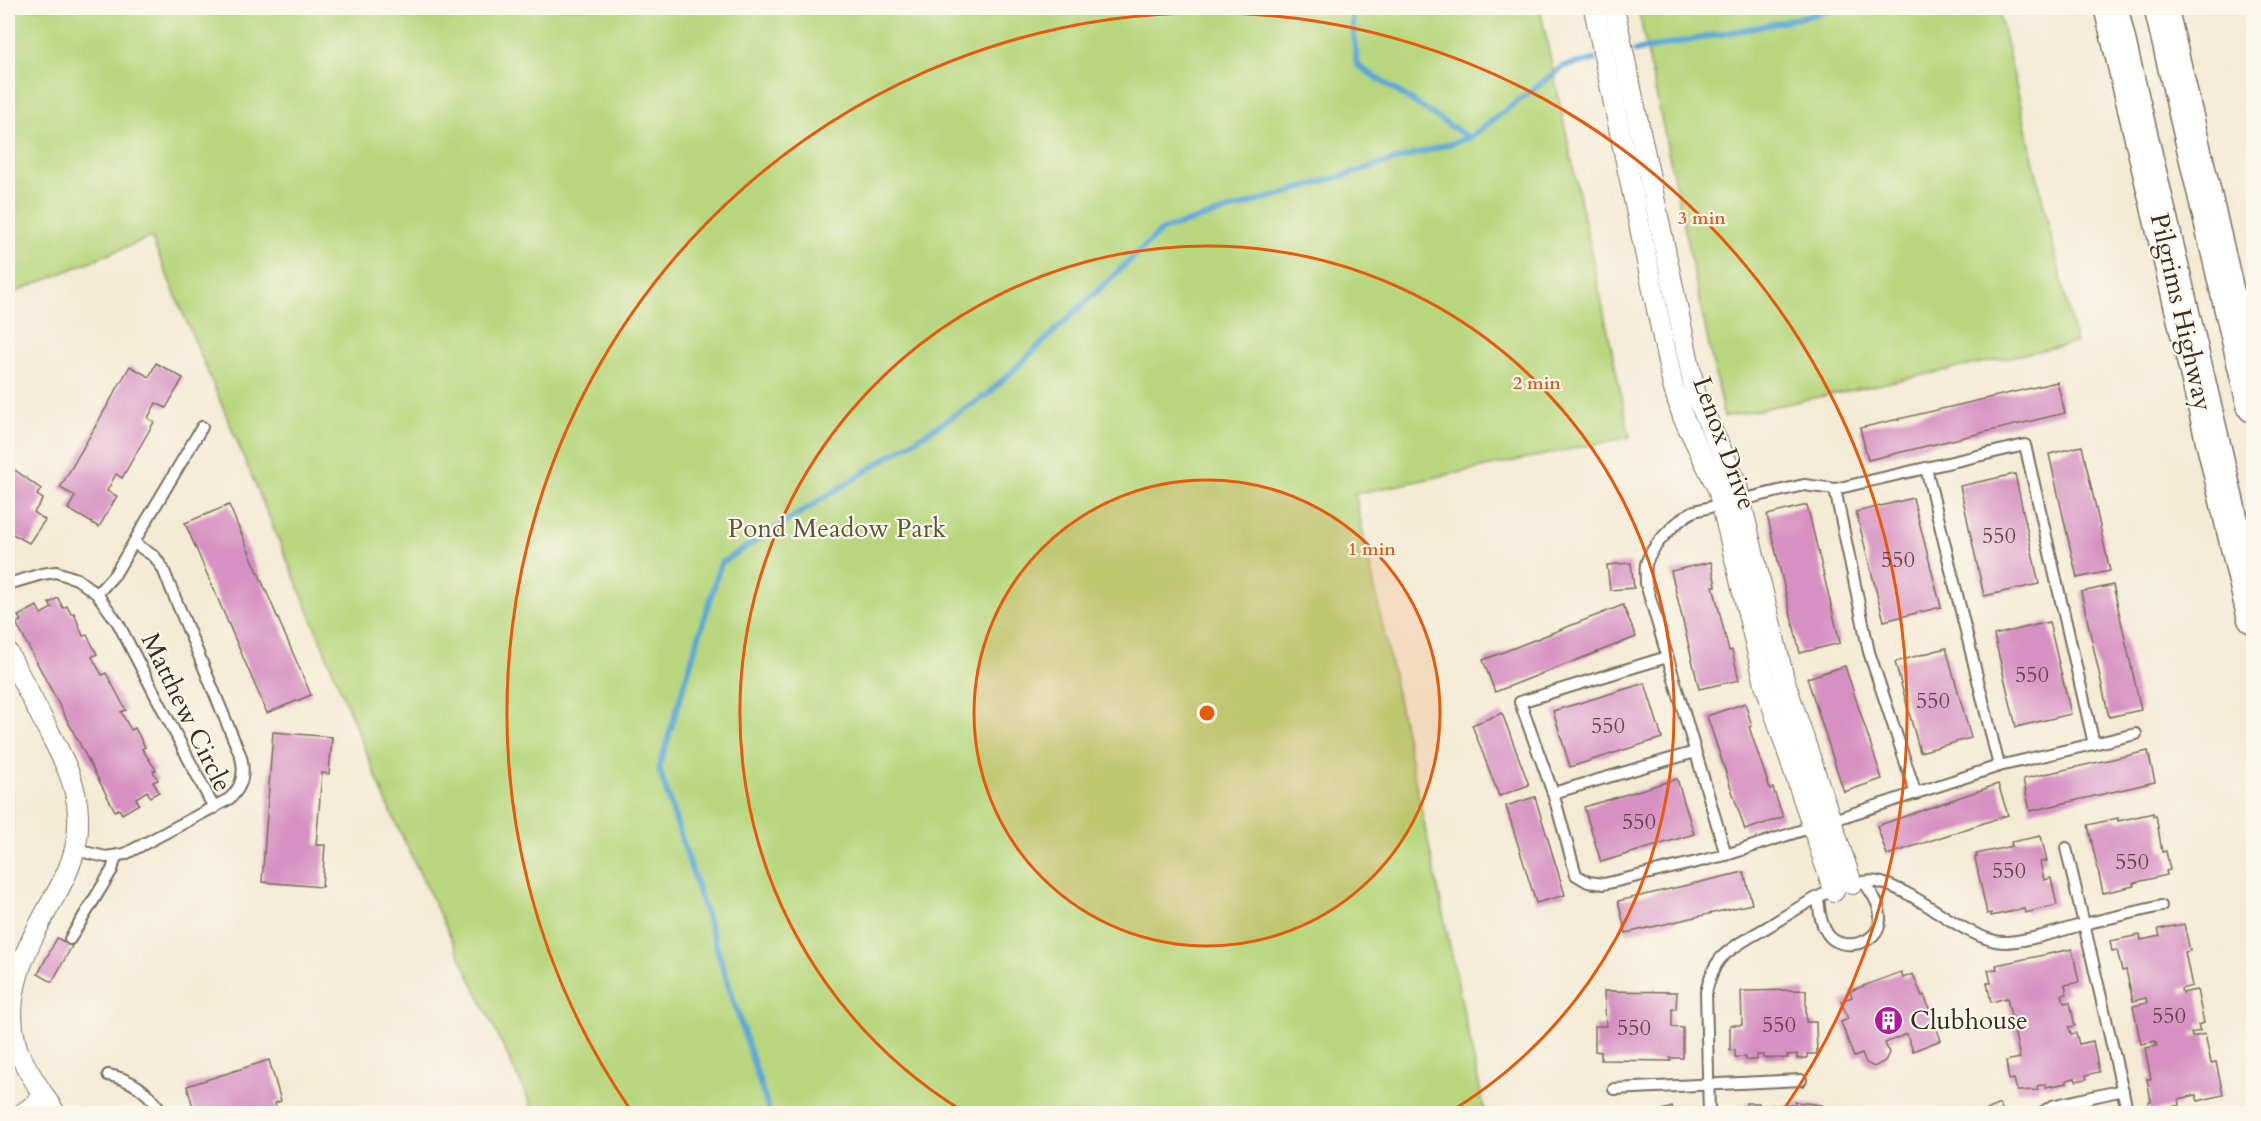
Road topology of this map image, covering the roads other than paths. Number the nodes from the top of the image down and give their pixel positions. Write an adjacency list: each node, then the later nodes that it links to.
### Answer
1 (1594, 8): 5 (street, Lenox Drive)
2 (1614, 8): 5 (street, Lenox Drive)
3 (2112, 8): 14 (highway, Pilgrims Highway)
4 (2161, 8): 6 (highway, Pilgrims Highway)
5 (1661, 279): 10 (street, Lenox Drive)
6 (2253, 406)
7 (202, 427): 11 (lane)
8 (1926, 468): 9 (lane); 18 (lane); 20 (lane)
9 (1835, 489): 10 (lane); 22 (lane)
10 (1732, 501): 16 (lane); 24 (street, Lenox Drive)
11 (134, 543): 13 (lane); 23 (lane)
12 (8, 584): 13 (lane, Matthew Circle)
13 (97, 594): 23 (lane, Matthew Circle)
14 (2253, 617)
15 (8, 653): 26 (street)
16 (1667, 657): 19 (lane); 21 (lane)
17 (2136, 734): 18 (lane)
18 (2094, 744): 20 (lane)
19 (1695, 752): 21 (lane); 27 (lane)
20 (1999, 766): 22 (lane)
21 (1553, 793): 27 (lane)
22 (1916, 794): 24 (lane)
23 (214, 808): 28 (lane, Matthew Circle)
24 (1821, 824): 27 (lane); 29 (street, Lenox Drive)
25 (2066, 848): 31 (lane)
26 (75, 850): 28 (lane, Matthew Circle); 38 (street)
27 (1726, 855)
28 (116, 856): 32 (lane)
29 (1842, 889): 29 (lane); 31 (lane); 35 (lane)
30 (2161, 906): 31 (lane)
31 (2084, 924): 37 (lane)
32 (70, 939)
33 (108, 1075): 41 (lane)
34 (1801, 1080): 35 (lane)
35 (1708, 1083): 36 (lane); 42 (lane)
36 (1614, 1089)
37 (2123, 1090): 43 (lane); 44 (lane)
38 (45, 1097): 39 (street); 40 (street)
39 (22, 1113)
40 (56, 1113)
41 (163, 1113)
42 (1709, 1113)
43 (2040, 1113)
44 (2128, 1113)

